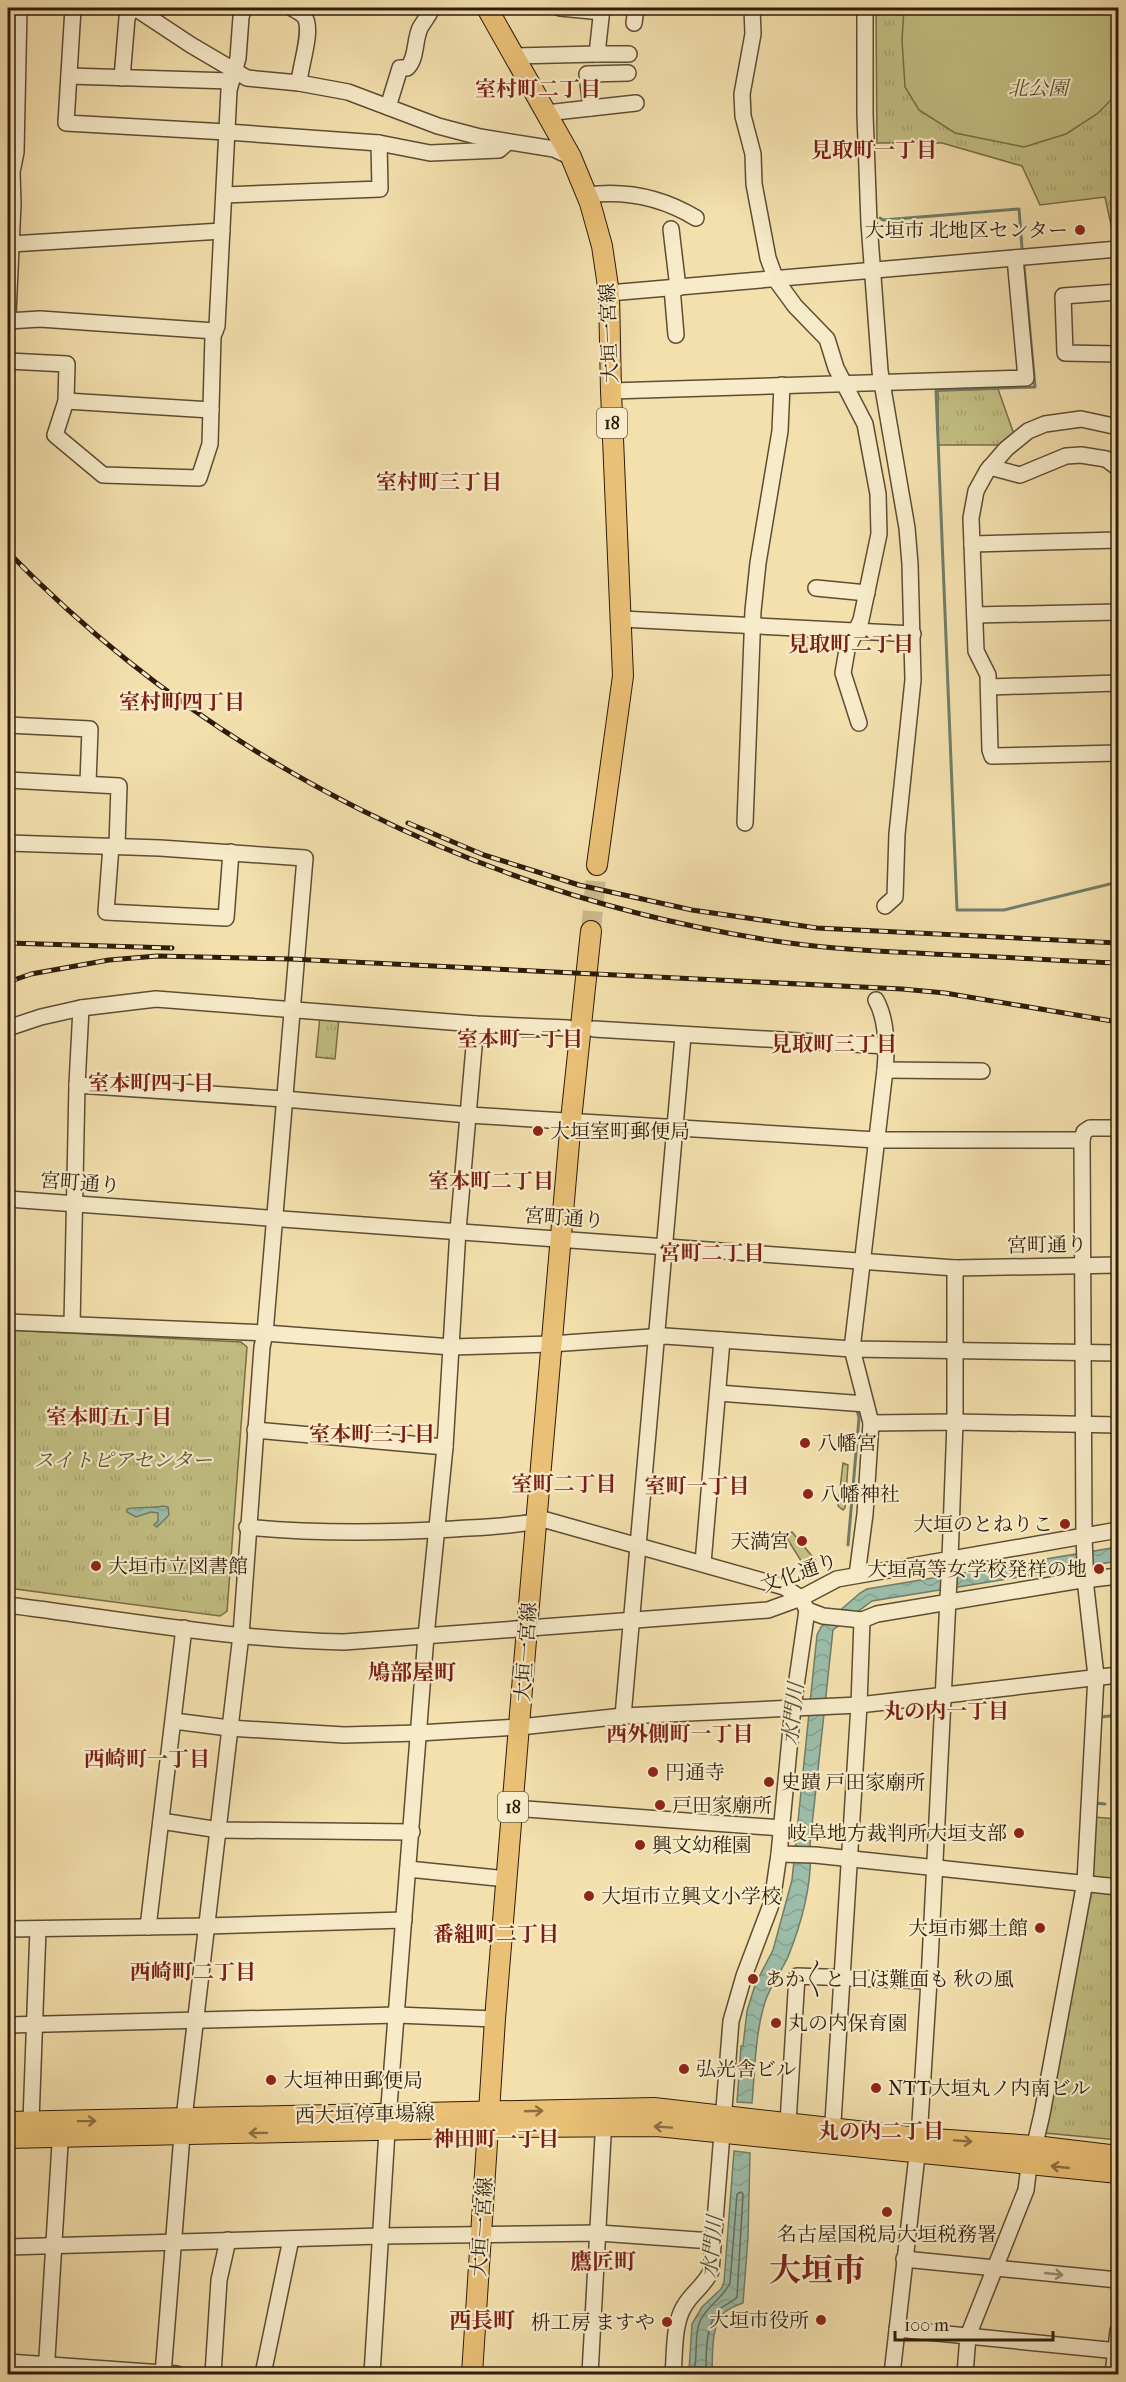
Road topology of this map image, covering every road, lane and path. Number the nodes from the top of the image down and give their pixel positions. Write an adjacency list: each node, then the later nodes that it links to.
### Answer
1 (73, 8): 16 (street)
2 (134, 8): 17 (street); 18 (street)
3 (244, 8): 17 (street)
4 (292, 8): 20 (street)
5 (432, 8): 22 (street)
6 (487, 8): 14 (main road, 大垣一宮線 / 18)
7 (560, 8): 10 (street)
8 (752, 8): 40 (street)
9 (865, 8): 39 (street)
10 (602, 10): 12 (street)
11 (15, 14): 19 (street)
12 (597, 54): 13 (street); 14 (street)
13 (629, 54)
14 (514, 56): 24 (main road, 大垣一宮線 / 18)
15 (628, 74): 23 (street)
16 (69, 76): 18 (street); 25 (street)
17 (232, 76): 18 (street); 20 (street); 25 (street)
18 (122, 78)
19 (13, 80): 28 (street)
20 (299, 83): 22 (street)
21 (636, 102): 23 (street)
22 (388, 107): 26 (street)
23 (591, 108): 24 (street)
24 (546, 113): 29 (main road, 大垣一宮線 / 18)
25 (227, 132): 27 (street); 30 (street)
26 (508, 142): 27 (street); 29 (street)
27 (379, 143): 30 (street)
28 (12, 151): 32 (street)
29 (571, 157): 31 (main road, 大垣一宮線 / 18)
30 (224, 195): 35 (street)
31 (587, 195): 33 (street); 43 (main road, 大垣一宮線 / 18)
32 (10, 204): 36 (street)
33 (696, 218)
34 (671, 229): 41 (street)
35 (222, 231): 36 (street); 46 (street)
36 (11, 244): 44 (street)
37 (1119, 249): 38 (street)
38 (1015, 258): 39 (street); 50 (street)
39 (874, 271): 40 (street); 50 (street)
40 (776, 280): 41 (street); 51 (street)
41 (675, 288): 43 (street); 47 (street)
42 (1119, 292): 48 (street)
43 (609, 293): 53 (main road, 大垣一宮線 / 18)
44 (8, 314)
45 (8, 321): 46 (street)
46 (215, 332): 55 (street)
47 (676, 335)
48 (1119, 354)
49 (8, 361): 54 (street)
50 (883, 382): 51 (street); 68 (street)
51 (844, 384): 52 (street); 62 (street)
52 (782, 385): 53 (street); 66 (street)
53 (611, 391): 65 (main road, 大垣一宮線 / 18)
54 (66, 401): 55 (street); 55 (street)
55 (211, 410)
56 (1119, 427): 57 (street)
57 (990, 467): 58 (street); 60 (street)
58 (1119, 468)
59 (1119, 540): 60 (street)
60 (972, 544): 64 (street)
61 (816, 588): 62 (street)
62 (867, 593): 67 (street)
63 (1119, 612): 64 (street)
64 (975, 615): 70 (street)
65 (622, 619): 66 (street); 80 (main road, 大垣一宮線 / 18)
66 (754, 625): 67 (street); 76 (street)
67 (854, 630): 68 (street); 71 (street)
68 (913, 634): 81 (street)
69 (1119, 683): 70 (street)
70 (989, 687): 73 (street)
71 (859, 723)
72 (8, 725): 75 (street)
73 (1119, 753)
74 (8, 780): 75 (street)
75 (88, 783): 78 (street)
76 (746, 823)
77 (8, 843): 78 (street)
78 (114, 846): 79 (street); 79 (street)
79 (231, 852): 85 (street)
80 (597, 865)
81 (885, 906)
82 (591, 931): 97 (main road, 大垣一宮線 / 18)
83 (876, 1000): 91 (street)
84 (81, 1008): 85 (street); 87 (street); 94 (street)
85 (293, 1008): 86 (street); 95 (street)
86 (476, 1024): 88 (street); 96 (street)
87 (8, 1028)
88 (568, 1028)
89 (594, 1029): 90 (street)
90 (683, 1036): 91 (street); 98 (street)
91 (886, 1046): 92 (street)
92 (885, 1070): 93 (street); 100 (street)
93 (982, 1071)
94 (77, 1085): 95 (street); 103 (street)
95 (284, 1098): 96 (street); 104 (street)
96 (469, 1115): 97 (street); 105 (street)
97 (571, 1120): 98 (street); 106 (main road, 大垣一宮線 / 18)
98 (674, 1126): 100 (street); 107 (street)
99 (1119, 1128): 101 (street)
100 (876, 1140): 101 (street); 108 (street)
101 (1082, 1140): 110 (street)
102 (8, 1199): 103 (street, 宮町通り)
103 (74, 1204): 104 (street, 宮町通り); 113 (street)
104 (275, 1218): 105 (street, 宮町通り); 114 (street)
105 (458, 1230): 106 (street, 宮町通り); 118 (street)
106 (562, 1239): 107 (street, 宮町通り); 117 (main road, 大垣一宮線 / 18)
107 (664, 1246): 108 (street, 宮町通り); 115 (street)
108 (862, 1261): 111 (street, 宮町通り); 119 (street)
109 (1119, 1265): 110 (street, 宮町通り)
110 (1081, 1266): 111 (street, 宮町通り); 121 (street)
111 (955, 1268): 120 (street)
112 (8, 1322): 113 (street)
113 (72, 1324): 114 (street)
114 (265, 1333): 118 (street); 129 (street)
115 (656, 1336): 116 (street); 117 (street); 136 (street)
116 (722, 1340): 119 (street); 123 (street)
117 (551, 1344): 118 (street); 131 (main road, 大垣一宮線 / 18)
118 (452, 1347): 130 (street)
119 (852, 1349): 120 (street); 124 (street)
120 (954, 1350): 121 (street); 125 (street)
121 (1083, 1353): 122 (street); 127 (street)
122 (1119, 1353)
123 (718, 1393): 124 (street); 137 (street)
124 (866, 1404): 126 (street)
125 (955, 1422): 126 (street); 127 (street); 138 (street)
126 (871, 1423): 139 (street)
127 (1082, 1425): 128 (street); 135 (street)
128 (1119, 1425)
129 (255, 1430): 130 (street); 132 (street)
130 (445, 1447): 133 (street)
131 (537, 1522): 133 (street); 136 (street); 148 (main road, 大垣一宮線 / 18)
132 (247, 1527): 133 (street); 149 (street)
133 (436, 1530): 150 (street)
134 (1119, 1530): 135 (street, 文化通り)
135 (1084, 1542): 138 (street, 文化通り); 140 (street)
136 (638, 1545): 137 (street); 145 (street)
137 (704, 1563): 143 (street)
138 (950, 1565): 139 (street, 文化通り); 142 (street)
139 (856, 1575): 143 (street, 文化通り)
140 (1086, 1575): 141 (street); 142 (street); 152 (street)
141 (1119, 1576)
142 (949, 1597): 146 (street); 153 (street)
143 (804, 1604): 145 (street, 文化通り); 146 (street); 155 (street)
144 (8, 1605): 147 (street, 文化通り)
145 (632, 1619): 148 (street, 文化通り); 156 (street)
146 (857, 1620): 154 (street)
147 (184, 1628): 149 (street, 文化通り); 157 (street)
148 (527, 1628): 150 (street, 文化通り); 158 (main road, 大垣一宮線 / 18)
149 (240, 1635): 150 (street, 文化通り); 159 (street)
150 (426, 1636): 160 (street)
151 (1119, 1675): 152 (street)
152 (1096, 1677): 153 (street); 171 (street)
153 (943, 1694): 154 (street); 169 (street)
154 (859, 1705): 155 (street); 167 (street)
155 (799, 1707): 156 (street); 163 (street)
156 (623, 1716): 158 (street)
157 (174, 1721): 159 (street); 162 (street)
158 (520, 1727): 160 (street); 161 (main road, 大垣一宮線 / 18)
159 (229, 1728): 160 (street); 164 (street)
160 (419, 1733): 165 (street)
161 (513, 1808): 163 (street); 170 (main road, 大垣一宮線 / 18)
162 (161, 1821): 164 (street); 175 (street)
163 (781, 1828): 166 (street)
164 (219, 1830): 165 (street); 174 (street)
165 (412, 1832): 168 (street)
166 (785, 1854): 167 (street); 191 (street)
167 (849, 1859): 169 (street); 178 (street)
168 (408, 1869): 170 (street); 173 (street)
169 (934, 1869): 171 (street); 179 (street)
170 (507, 1879): 181 (main road, 大垣一宮線 / 18)
171 (1085, 1882): 172 (street); 197 (street)
172 (1119, 1887)
173 (404, 1920): 174 (street); 180 (street)
174 (207, 1926): 175 (street); 182 (street)
175 (148, 1927): 177 (street)
176 (8, 1929): 177 (street)
177 (38, 1929): 184 (street)
178 (842, 1978): 179 (street); 190 (street); 194 (street)
179 (929, 1982): 196 (street)
180 (397, 2015): 181 (street); 182 (street); 189 (street)
181 (495, 2019): 186 (main road, 大垣一宮線 / 18)
182 (196, 2021): 184 (street); 192 (street)
183 (8, 2025): 184 (street)
184 (33, 2025): 187 (street)
185 (604, 2117): 186 (main road, 西大垣停車場線); 191 (main road, 西大垣停車場線); 200 (street)
186 (489, 2120): 189 (main road, 西大垣停車場線); 201 (main road, 大垣一宮線 / 18)
187 (31, 2121): 188 (main road, 西大垣停車場線); 193 (main road, 西大垣停車場線)
188 (8, 2122)
189 (387, 2122): 192 (main road, 西大垣停車場線); 202 (street)
190 (788, 2122): 191 (main road, 西大垣停車場線); 194 (main road, 西大垣停車場線)
191 (740, 2125): 194 (main road, 西大垣停車場線); 206 (street)
192 (183, 2127): 193 (main road, 西大垣停車場線); 205 (street)
193 (61, 2129): 195 (main road, 西大垣停車場線); 208 (street)
194 (832, 2136): 196 (main road, 西大垣停車場線)
195 (8, 2138)
196 (918, 2145): 197 (main road, 西大垣停車場線); 209 (street)
197 (1033, 2155): 198 (main road, 西大垣停車場線); 199 (main road, 西大垣停車場線, one-way to 197); 210 (street)
198 (1119, 2156)
199 (1119, 2173)
200 (599, 2233): 201 (street); 206 (street); 223 (street)
201 (482, 2235): 202 (street); 222 (main road, 大垣一宮線 / 18)
202 (381, 2236): 203 (street); 221 (street)
203 (291, 2239): 204 (street); 220 (street)
204 (228, 2240): 205 (street); 219 (street)
205 (174, 2241): 208 (street); 218 (street)
206 (712, 2241): 224 (street)
207 (8, 2247): 208 (street)
208 (55, 2247): 217 (street)
209 (904, 2259): 210 (street); 212 (street)
210 (996, 2268): 211 (street, one-way to 211); 214 (street)
211 (1119, 2280)
212 (897, 2329): 214 (street); 225 (street)
213 (1119, 2331): 215 (street)
214 (968, 2336): 215 (street); 226 (street)
215 (1117, 2350): 227 (street)
216 (8, 2362): 217 (street)
217 (46, 2370): 218 (street)
218 (167, 2374)
219 (213, 2374)
220 (263, 2374)
221 (372, 2374)
222 (472, 2374)
223 (590, 2374)
224 (673, 2374)
225 (892, 2374)
226 (965, 2374)
227 (1113, 2374)

